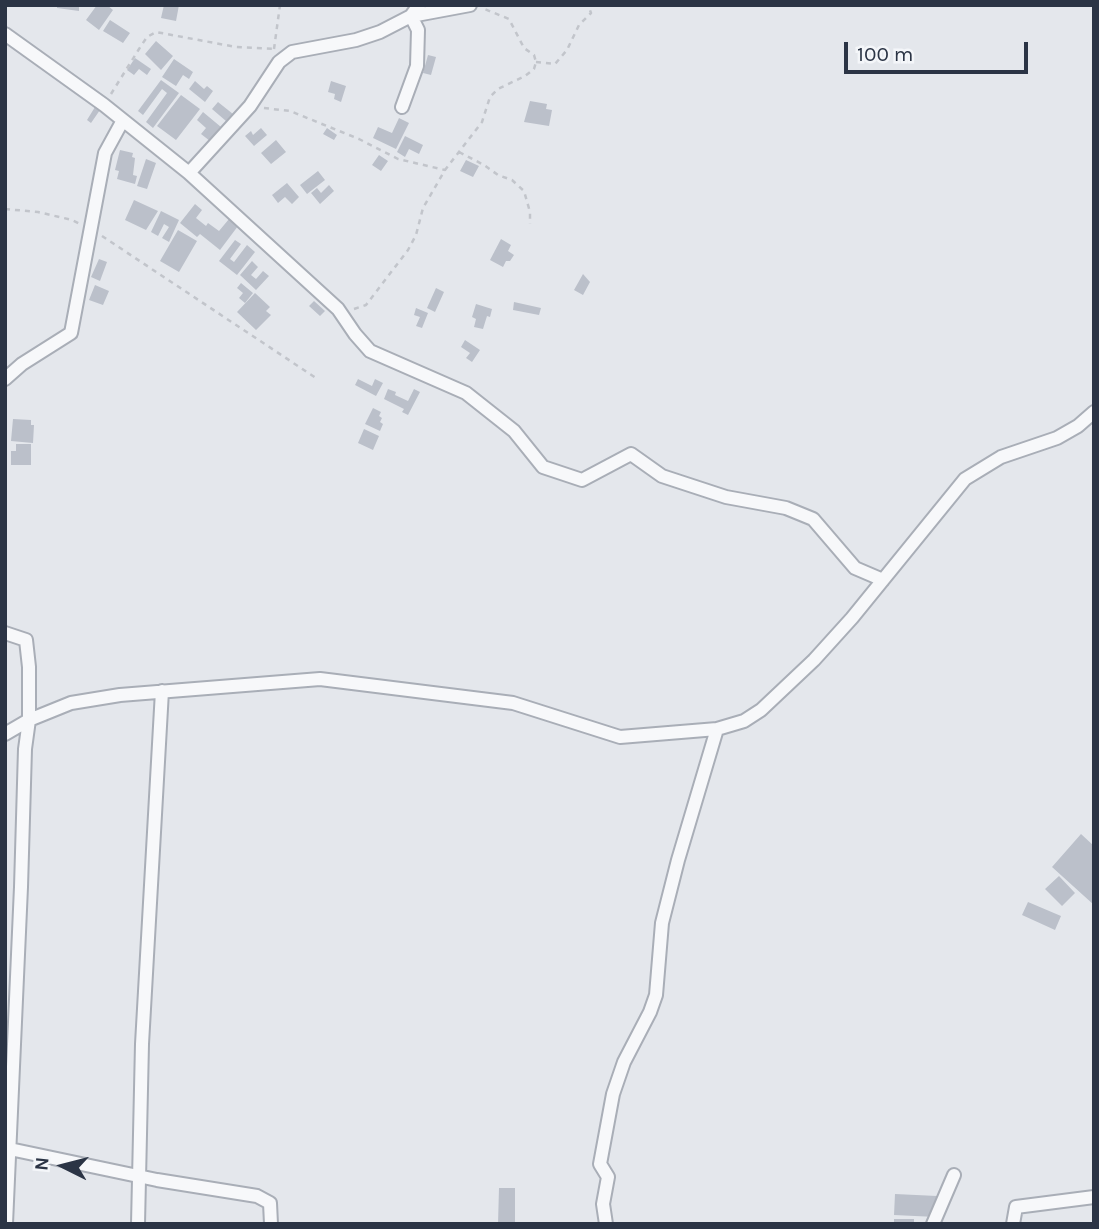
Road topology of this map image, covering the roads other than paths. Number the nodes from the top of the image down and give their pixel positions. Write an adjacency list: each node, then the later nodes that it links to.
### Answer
1 (470, 5): 2 (street)
2 (415, 11): 4 (street); 6 (street)
3 (5, 34): 5 (street)
4 (402, 107)
5 (123, 120): 6 (street); 7 (street)
6 (189, 173): 9 (street)
7 (5, 379)
8 (1094, 412): 9 (street)
9 (883, 580): 13 (street)
10 (5, 633): 12 (street)
11 (162, 691): 12 (street); 13 (street); 17 (street)
12 (29, 720): 14 (street); 15 (street)
13 (718, 729): 22 (street)
14 (5, 734)
15 (7, 1148): 17 (street); 19 (street)
16 (954, 1175): 23 (street)
17 (140, 1177): 20 (street); 21 (street)
18 (1094, 1196): 24 (street)
19 (6, 1224)
20 (138, 1224)
21 (271, 1224)
22 (606, 1224)
23 (933, 1224)
24 (1013, 1224)

